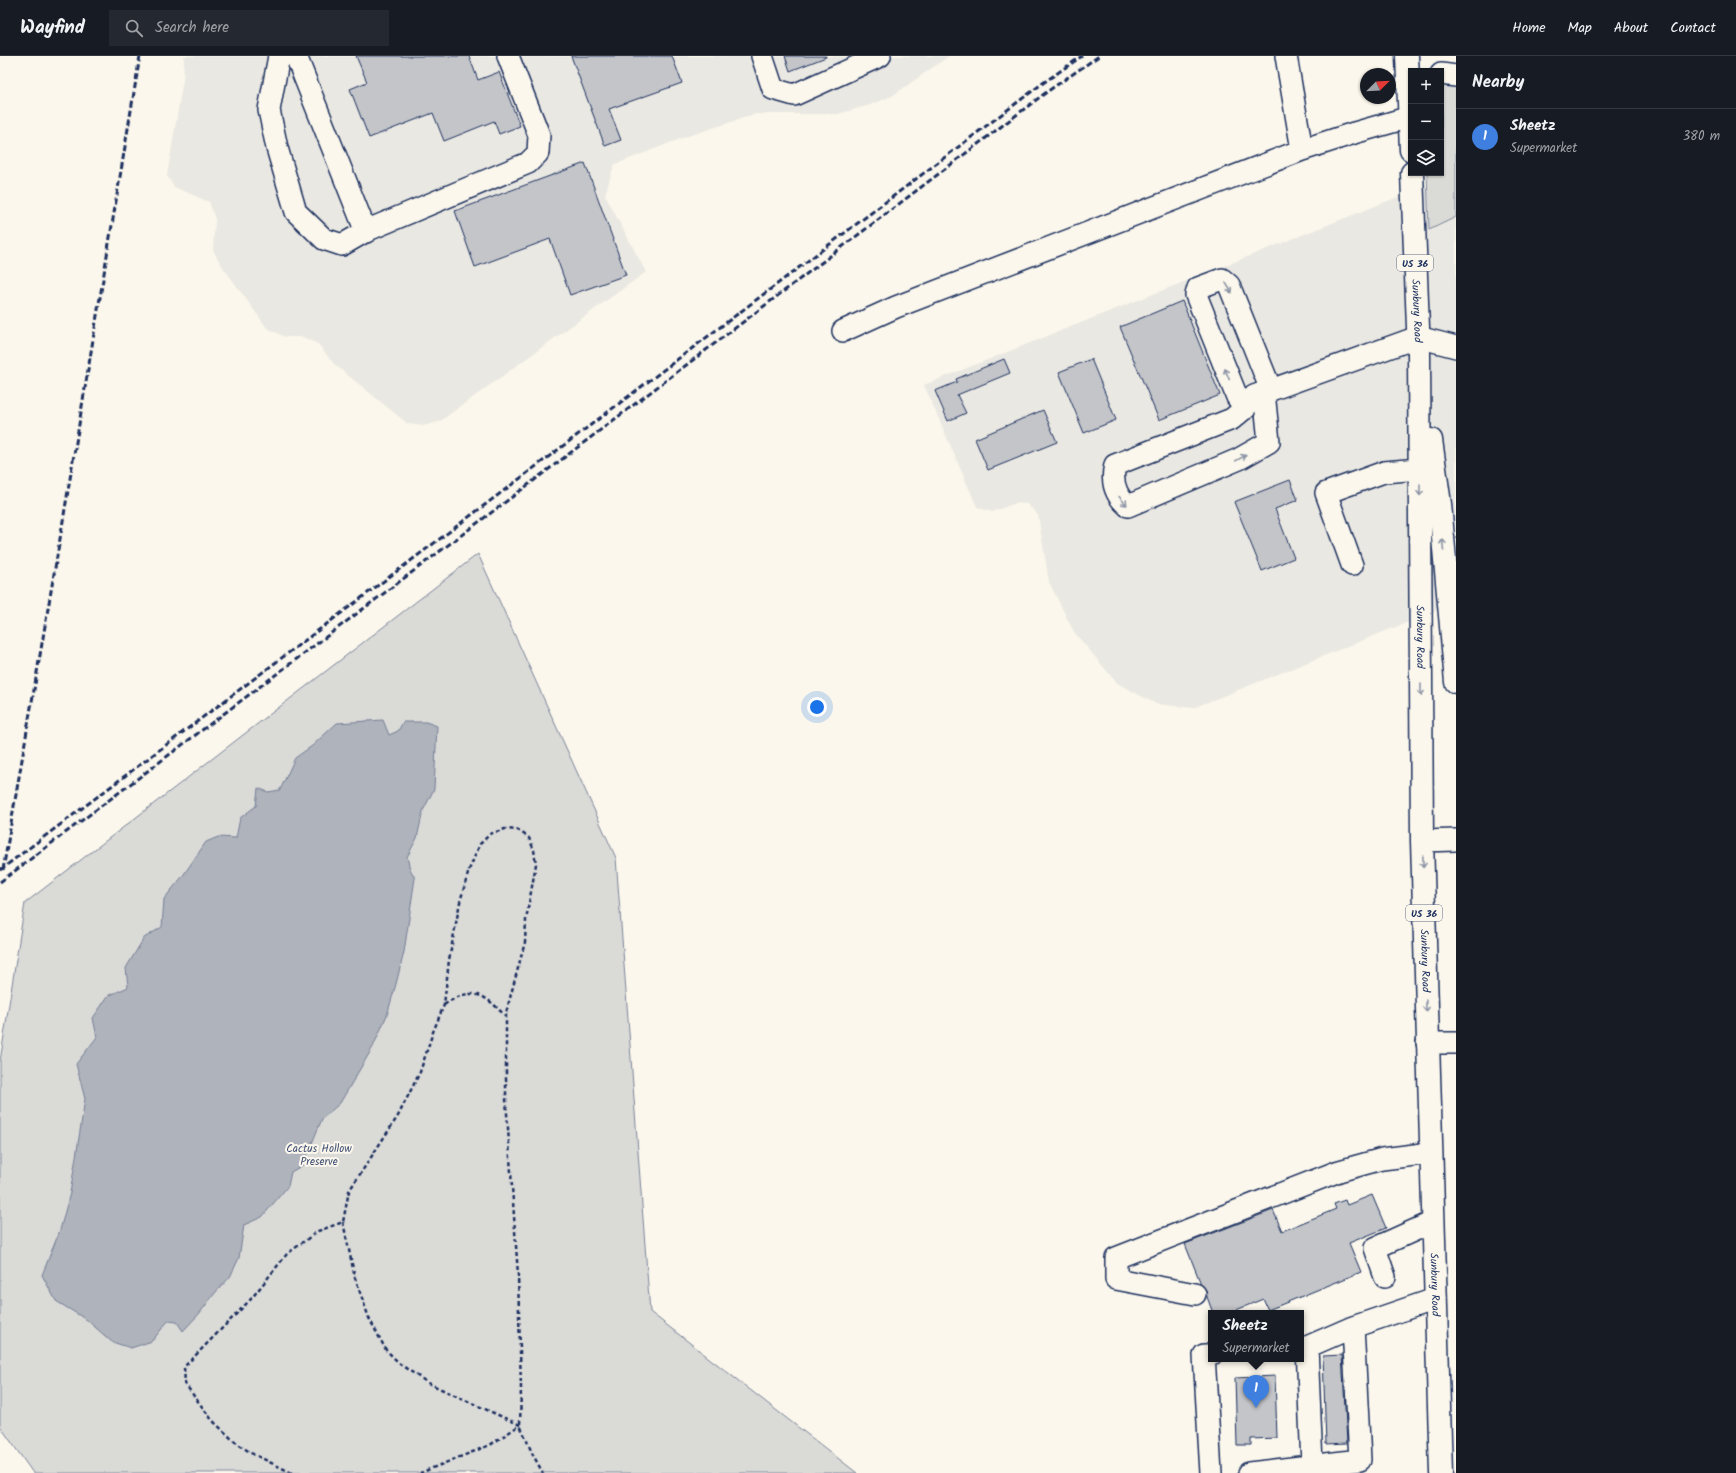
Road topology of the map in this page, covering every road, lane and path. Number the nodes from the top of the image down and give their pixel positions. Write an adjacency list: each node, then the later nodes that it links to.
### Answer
1 (279, 56): 12 (street)
2 (296, 56): 12 (street)
3 (508, 56): 12 (street)
4 (762, 56): 5 (street)
5 (880, 56)
6 (1286, 56): 10 (street)
7 (1444, 74): 8 (street)
8 (1456, 76)
9 (1408, 118): 10 (street)
10 (1302, 150): 13 (street)
11 (1412, 176): 14 (highway, Sunbury Road / US 36)
12 (366, 232)
13 (843, 331)
14 (1418, 345): 15 (street); 16 (street); 18 (highway, Sunbury Road / US 36); 20 (highway, Sunbury Road / US 36, one-way to 14)
15 (1456, 347)
16 (1267, 391): 17 (street); 17 (street, one-way to 16); 17 (street, one-way to 16)
17 (1245, 409)
18 (1419, 469): 19 (street); 22 (highway, Sunbury Road / US 36, one-way to 22)
19 (1352, 565)
20 (1456, 682)
21 (1456, 840): 22 (street)
22 (1422, 841): 25 (highway, Sunbury Road / US 36, one-way to 25)
23 (444, 1005): 24 (path); 24 (path); 28 (path)
24 (506, 1018): 36 (path)
25 (1427, 1043): 26 (street); 27 (highway, Sunbury Road / US 36)
26 (1456, 1043)
27 (1431, 1153): 29 (highway, Sunbury Road / US 36); 31 (street)
28 (343, 1222): 36 (path); 38 (path)
29 (1433, 1222): 30 (street); 32 (highway, Sunbury Road / US 36)
30 (1385, 1277)
31 (1195, 1294)
32 (1435, 1299): 33 (street); 43 (highway, Sunbury Road / US 36)
33 (1354, 1327): 34 (street); 37 (street)
34 (1304, 1347): 37 (street)
35 (1208, 1355): 41 (street)
36 (520, 1425): 39 (path); 40 (path)
37 (1312, 1465): 42 (street)
38 (292, 1473)
39 (420, 1473)
40 (544, 1473)
41 (1211, 1473)
42 (1249, 1473)
43 (1441, 1473)

